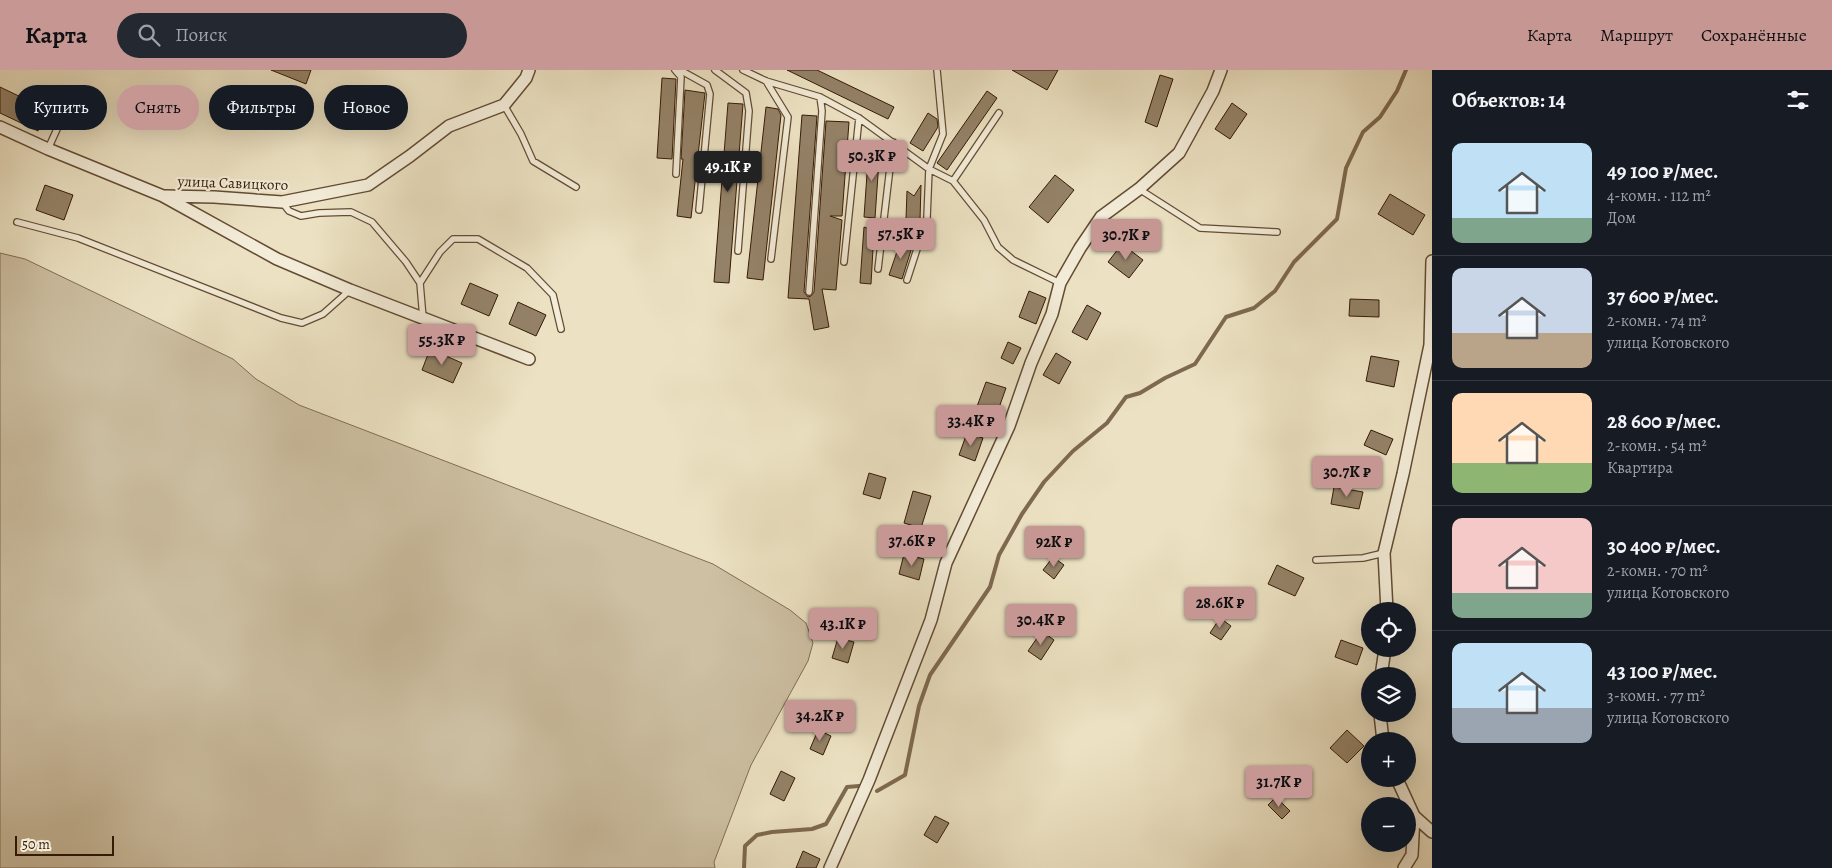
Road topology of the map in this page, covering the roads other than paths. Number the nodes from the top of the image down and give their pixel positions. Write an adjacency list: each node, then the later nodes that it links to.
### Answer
1 (529, 70): 10 (street, улица Савицкого)
2 (675, 70): 18 (lane)
3 (680, 70): 24 (lane)
4 (715, 70): 27 (lane)
5 (743, 70): 8 (lane)
6 (937, 70): 17 (lane)
7 (1221, 70): 21 (street)
8 (766, 81): 9 (lane); 28 (lane)
9 (820, 97): 12 (lane); 36 (lane)
10 (504, 105): 20 (lane); 23 (street, улица Савицкого)
11 (999, 113): 19 (lane)
12 (859, 118): 15 (lane); 30 (lane)
13 (0, 127): 16 (street, улица Савицкого)
14 (57, 130): 16 (lane)
15 (893, 142): 17 (lane); 31 (lane)
16 (48, 149): 22 (street, улица Савицкого)
17 (929, 169): 19 (lane); 32 (lane)
18 (676, 174)
19 (953, 181): 34 (lane)
20 (576, 187)
21 (1139, 189): 26 (lane); 34 (street)
22 (163, 196): 23 (street, улица Савицкого); 35 (street, улица Савицкого)
23 (282, 202): 33 (lane)
24 (698, 210)
25 (17, 222): 35 (lane)
26 (1278, 232)
27 (738, 251)
28 (771, 259)
29 (1432, 261): 40 (street)
30 (844, 262)
31 (878, 269)
32 (907, 280)
33 (420, 283): 37 (lane); 38 (lane)
34 (1060, 283): 46 (street)
35 (350, 290): 37 (street, улица Савицкого)
36 (809, 292)
37 (423, 318): 39 (street, улица Савицкого)
38 (561, 329)
39 (528, 359)
40 (1384, 553): 41 (lane); 42 (street)
41 (1316, 560)
42 (1387, 602)
43 (1416, 818): 44 (street)
44 (1432, 832)
45 (1412, 852): 47 (street)
46 (830, 868)
47 (1404, 868)

